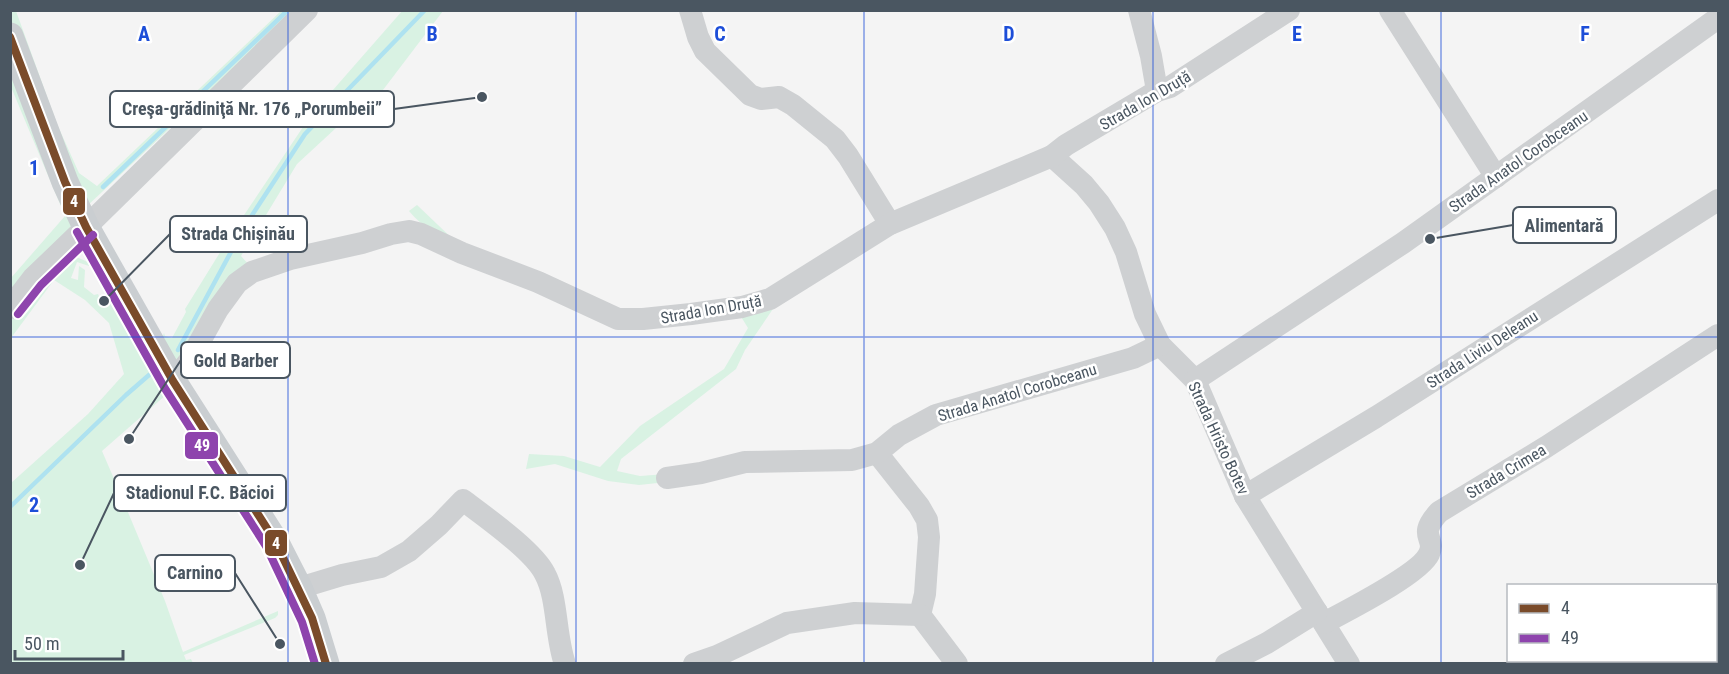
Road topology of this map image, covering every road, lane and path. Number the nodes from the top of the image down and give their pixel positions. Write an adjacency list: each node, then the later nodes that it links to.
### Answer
1 (307, 10): 13 (street)
2 (690, 10): 12 (street)
3 (1138, 10): 8 (street)
4 (1289, 10): 8 (street, Strada Ion Druță)
5 (1390, 10): 10 (street)
6 (1719, 18): 10 (street, Strada Anatol Corobceanu)
7 (10, 36): 13 (main road)
8 (1156, 91): 9 (street, Strada Ion Druță)
9 (1053, 156): 12 (street, Strada Ion Druță); 16 (street, Strada Hristo Botev)
10 (1496, 177): 17 (street, Strada Anatol Corobceanu)
11 (1719, 200): 21 (street, Strada Liviu Deleanu)
12 (890, 225): 18 (street, Strada Ion Druță)
13 (86, 227): 14 (street); 18 (main road)
14 (10, 308)
15 (1719, 335): 24 (street, Strada Crimea)
16 (1160, 345): 17 (street, Strada Hristo Botev); 19 (street, Strada Anatol Corobceanu)
17 (1195, 380): 21 (street, Strada Hristo Botev)
18 (173, 381): 22 (main road)
19 (877, 453): 20 (street, Strada Anatol Corobceanu); 23 (street)
20 (667, 478)
21 (1245, 496): 24 (street, Strada Hristo Botev)
22 (299, 588): 25 (main road); 26 (street)
23 (920, 615): 27 (street); 28 (street)
24 (1320, 617): 29 (street, Strada Crimea); 30 (street, Strada Hristo Botev)
25 (326, 663)
26 (565, 663)
27 (694, 663)
28 (957, 663)
29 (1226, 663)
30 (1349, 663)

